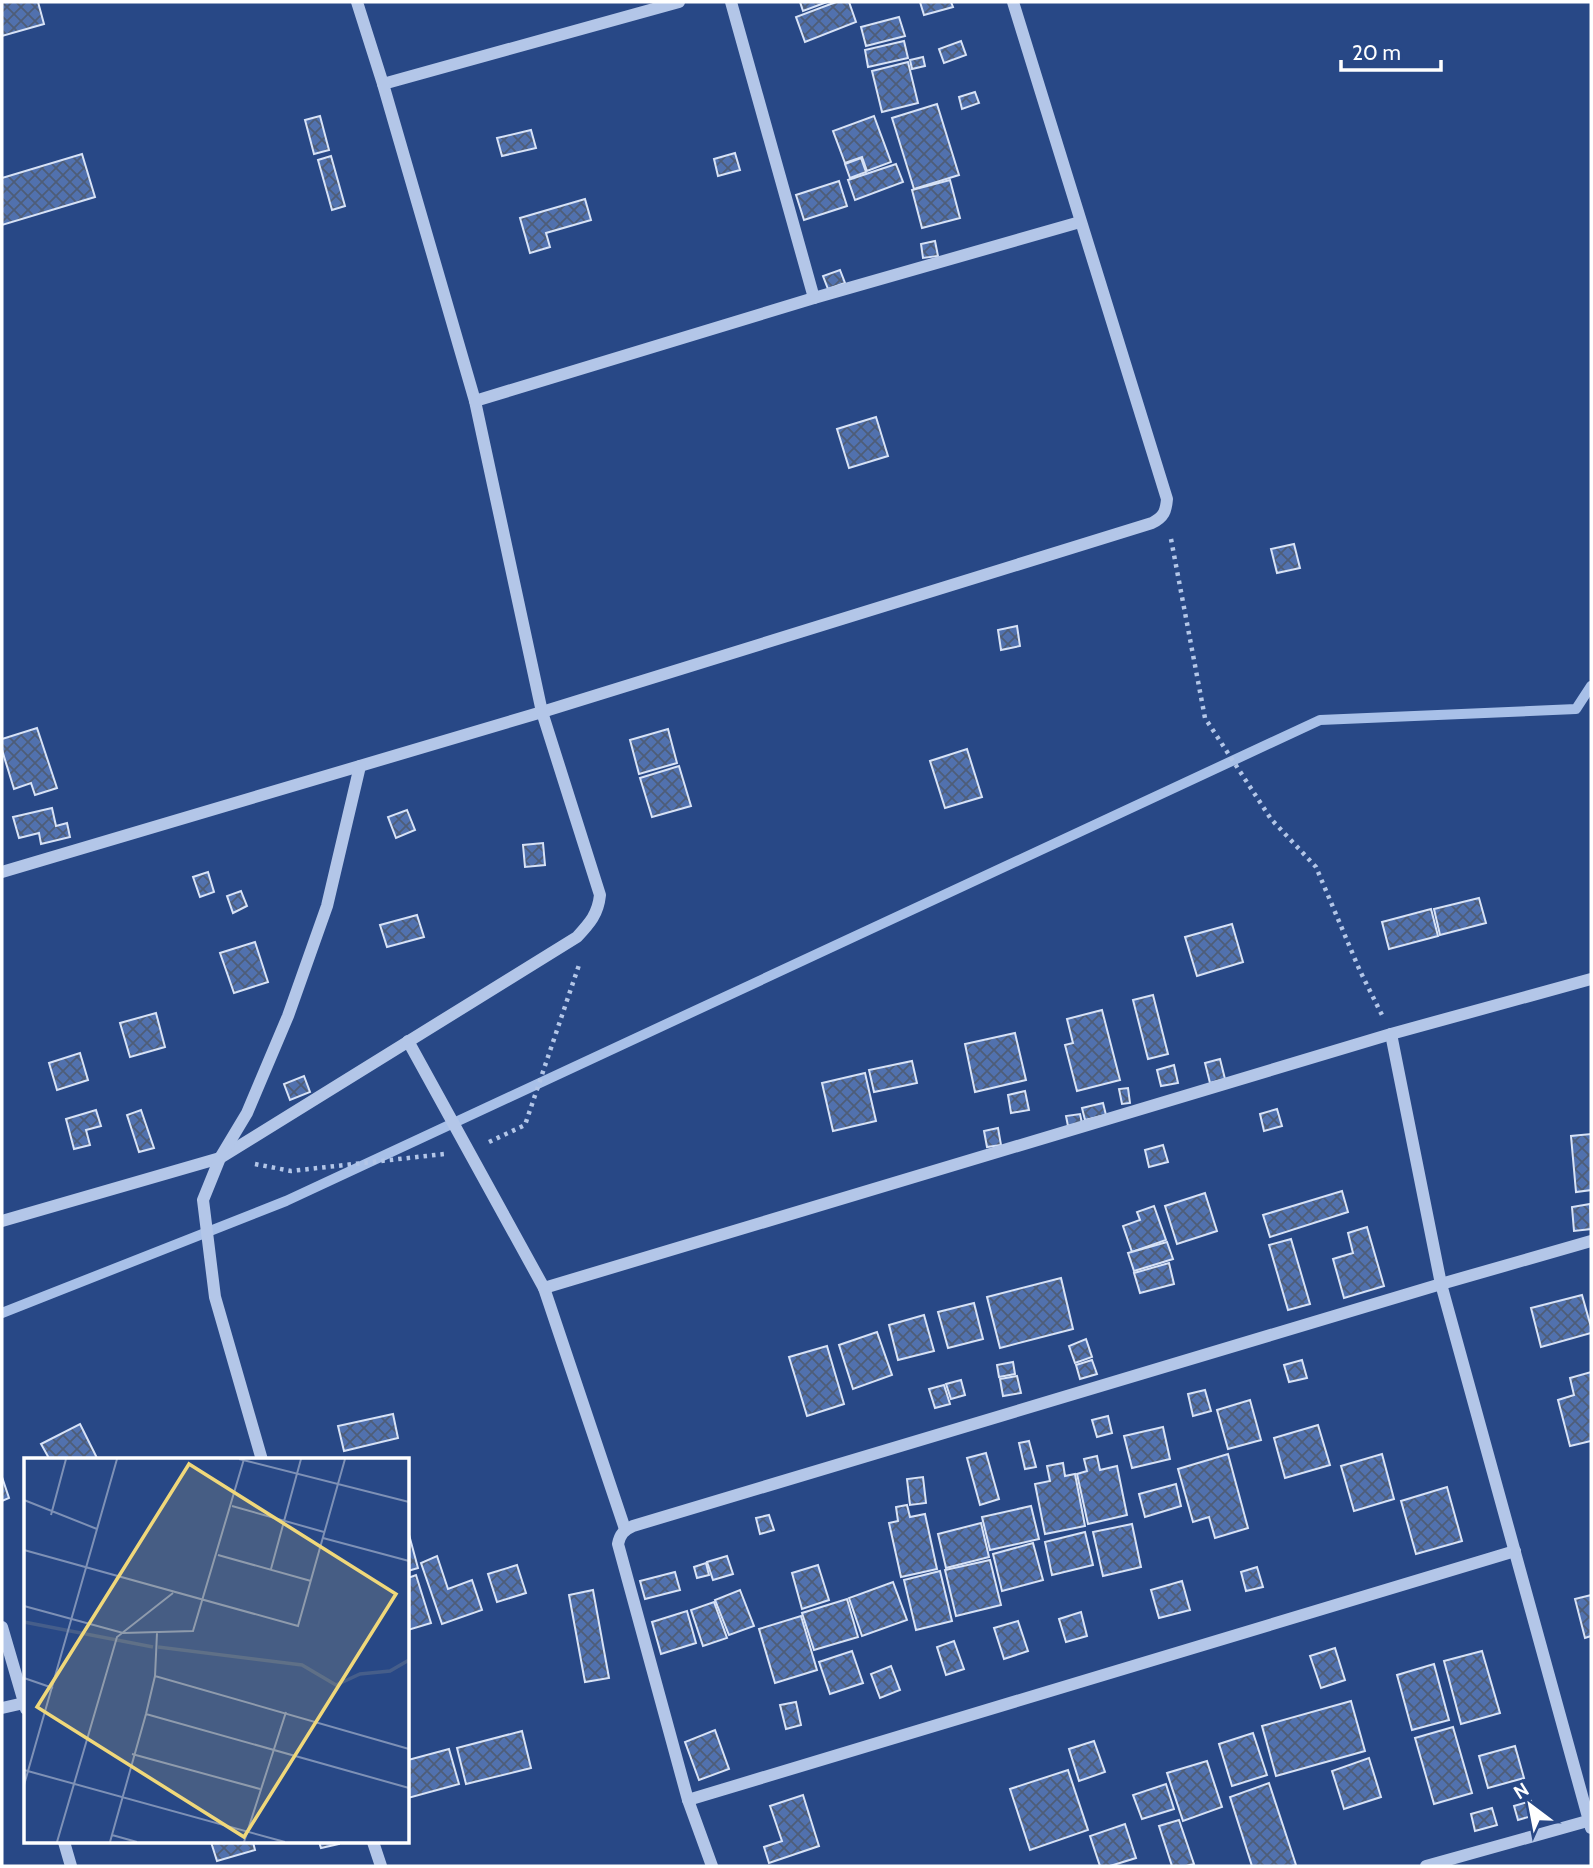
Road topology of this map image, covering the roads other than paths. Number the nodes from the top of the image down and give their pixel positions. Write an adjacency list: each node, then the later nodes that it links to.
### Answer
1 (357, 2): 5 (street)
2 (678, 2): 5 (street)
3 (731, 2): 7 (street)
4 (1013, 2): 6 (street)
5 (383, 84): 8 (street)
6 (1080, 222): 7 (street); 9 (street)
7 (814, 298): 8 (street)
8 (475, 401): 9 (street)
9 (542, 712): 10 (street); 14 (street)
10 (360, 766): 11 (street); 15 (street)
11 (2, 872)
12 (1591, 979): 13 (street)
13 (1391, 1034): 18 (street); 19 (street)
14 (408, 1041): 15 (street); 19 (street)
15 (220, 1158): 16 (street); 20 (street)
16 (2, 1221)
17 (1591, 1241): 18 (street)
18 (1441, 1284): 21 (street); 22 (street)
19 (544, 1288): 21 (street)
20 (261, 1458)
21 (625, 1530): 27 (street)
22 (1515, 1551): 27 (street); 28 (street)
23 (2, 1627): 24 (street)
24 (24, 1703)
25 (24, 1706): 26 (street)
26 (2, 1708)
27 (688, 1800): 33 (street)
28 (1591, 1823): 34 (street)
29 (64, 1843): 31 (street)
30 (373, 1843): 32 (street)
31 (71, 1866)
32 (381, 1866)
33 (712, 1866)
34 (1426, 1866)

